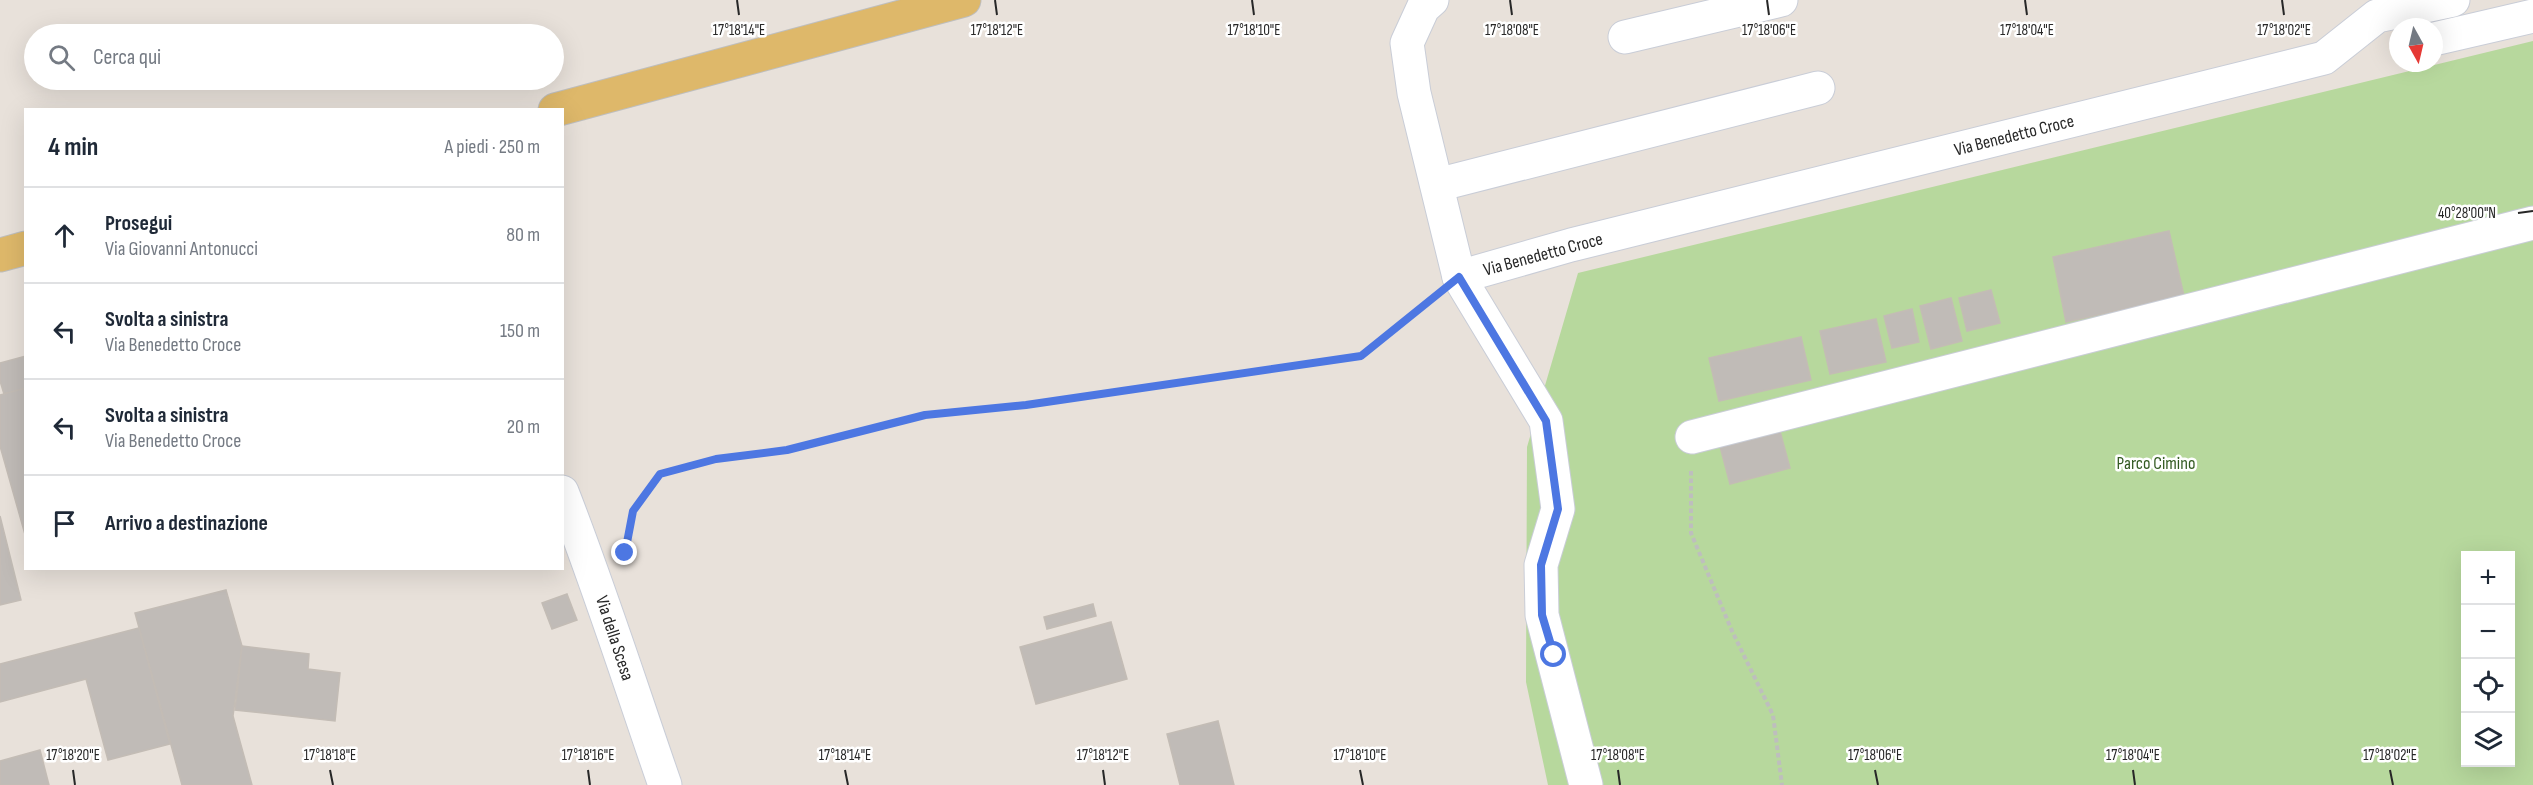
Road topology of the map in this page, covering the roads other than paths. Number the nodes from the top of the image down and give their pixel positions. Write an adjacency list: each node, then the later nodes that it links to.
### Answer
1 (964, 0): 10 (main road)
2 (1432, 0): 11 (street)
3 (1781, 0): 7 (street)
4 (2453, 0): 5 (street)
5 (2382, 16): 15 (street, Via Benedetto Croce)
6 (2533, 16): 8 (street)
7 (1625, 37)
8 (2443, 37)
9 (1818, 88): 11 (street)
10 (562, 108)
11 (1437, 185): 15 (street)
12 (2533, 223): 16 (street)
13 (24, 249): 14 (main road)
14 (0, 255)
15 (1459, 277): 19 (street)
16 (1692, 437)
17 (564, 497): 18 (street, Via della Scesa)
18 (665, 785)
19 (1586, 785)

